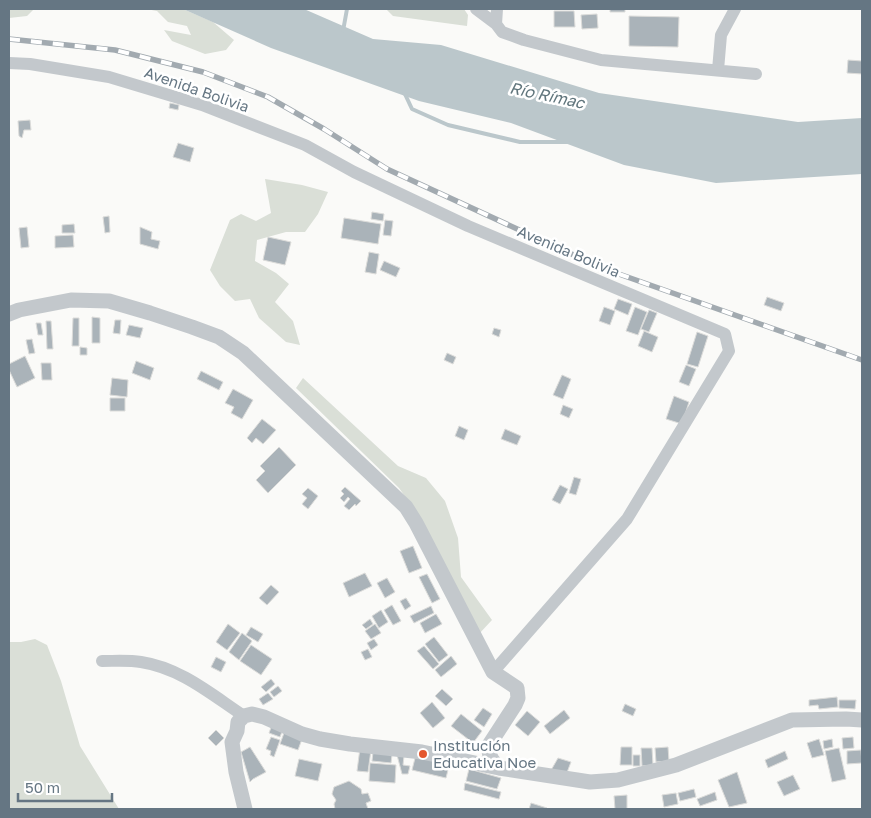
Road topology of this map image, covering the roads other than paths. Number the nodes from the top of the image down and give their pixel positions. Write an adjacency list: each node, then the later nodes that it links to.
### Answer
1 (476, 9): 4 (street)
2 (497, 9): 4 (street)
3 (735, 9): 6 (street)
4 (496, 24): 6 (street)
5 (9, 63): 10 (street, Avenida Bolivia)
6 (718, 70): 7 (street)
7 (756, 74)
8 (9, 314): 10 (street)
9 (102, 661): 11 (street)
10 (493, 672): 13 (street)
11 (244, 716): 13 (street); 14 (street)
12 (862, 720): 13 (street)
13 (499, 768)
14 (245, 809)

